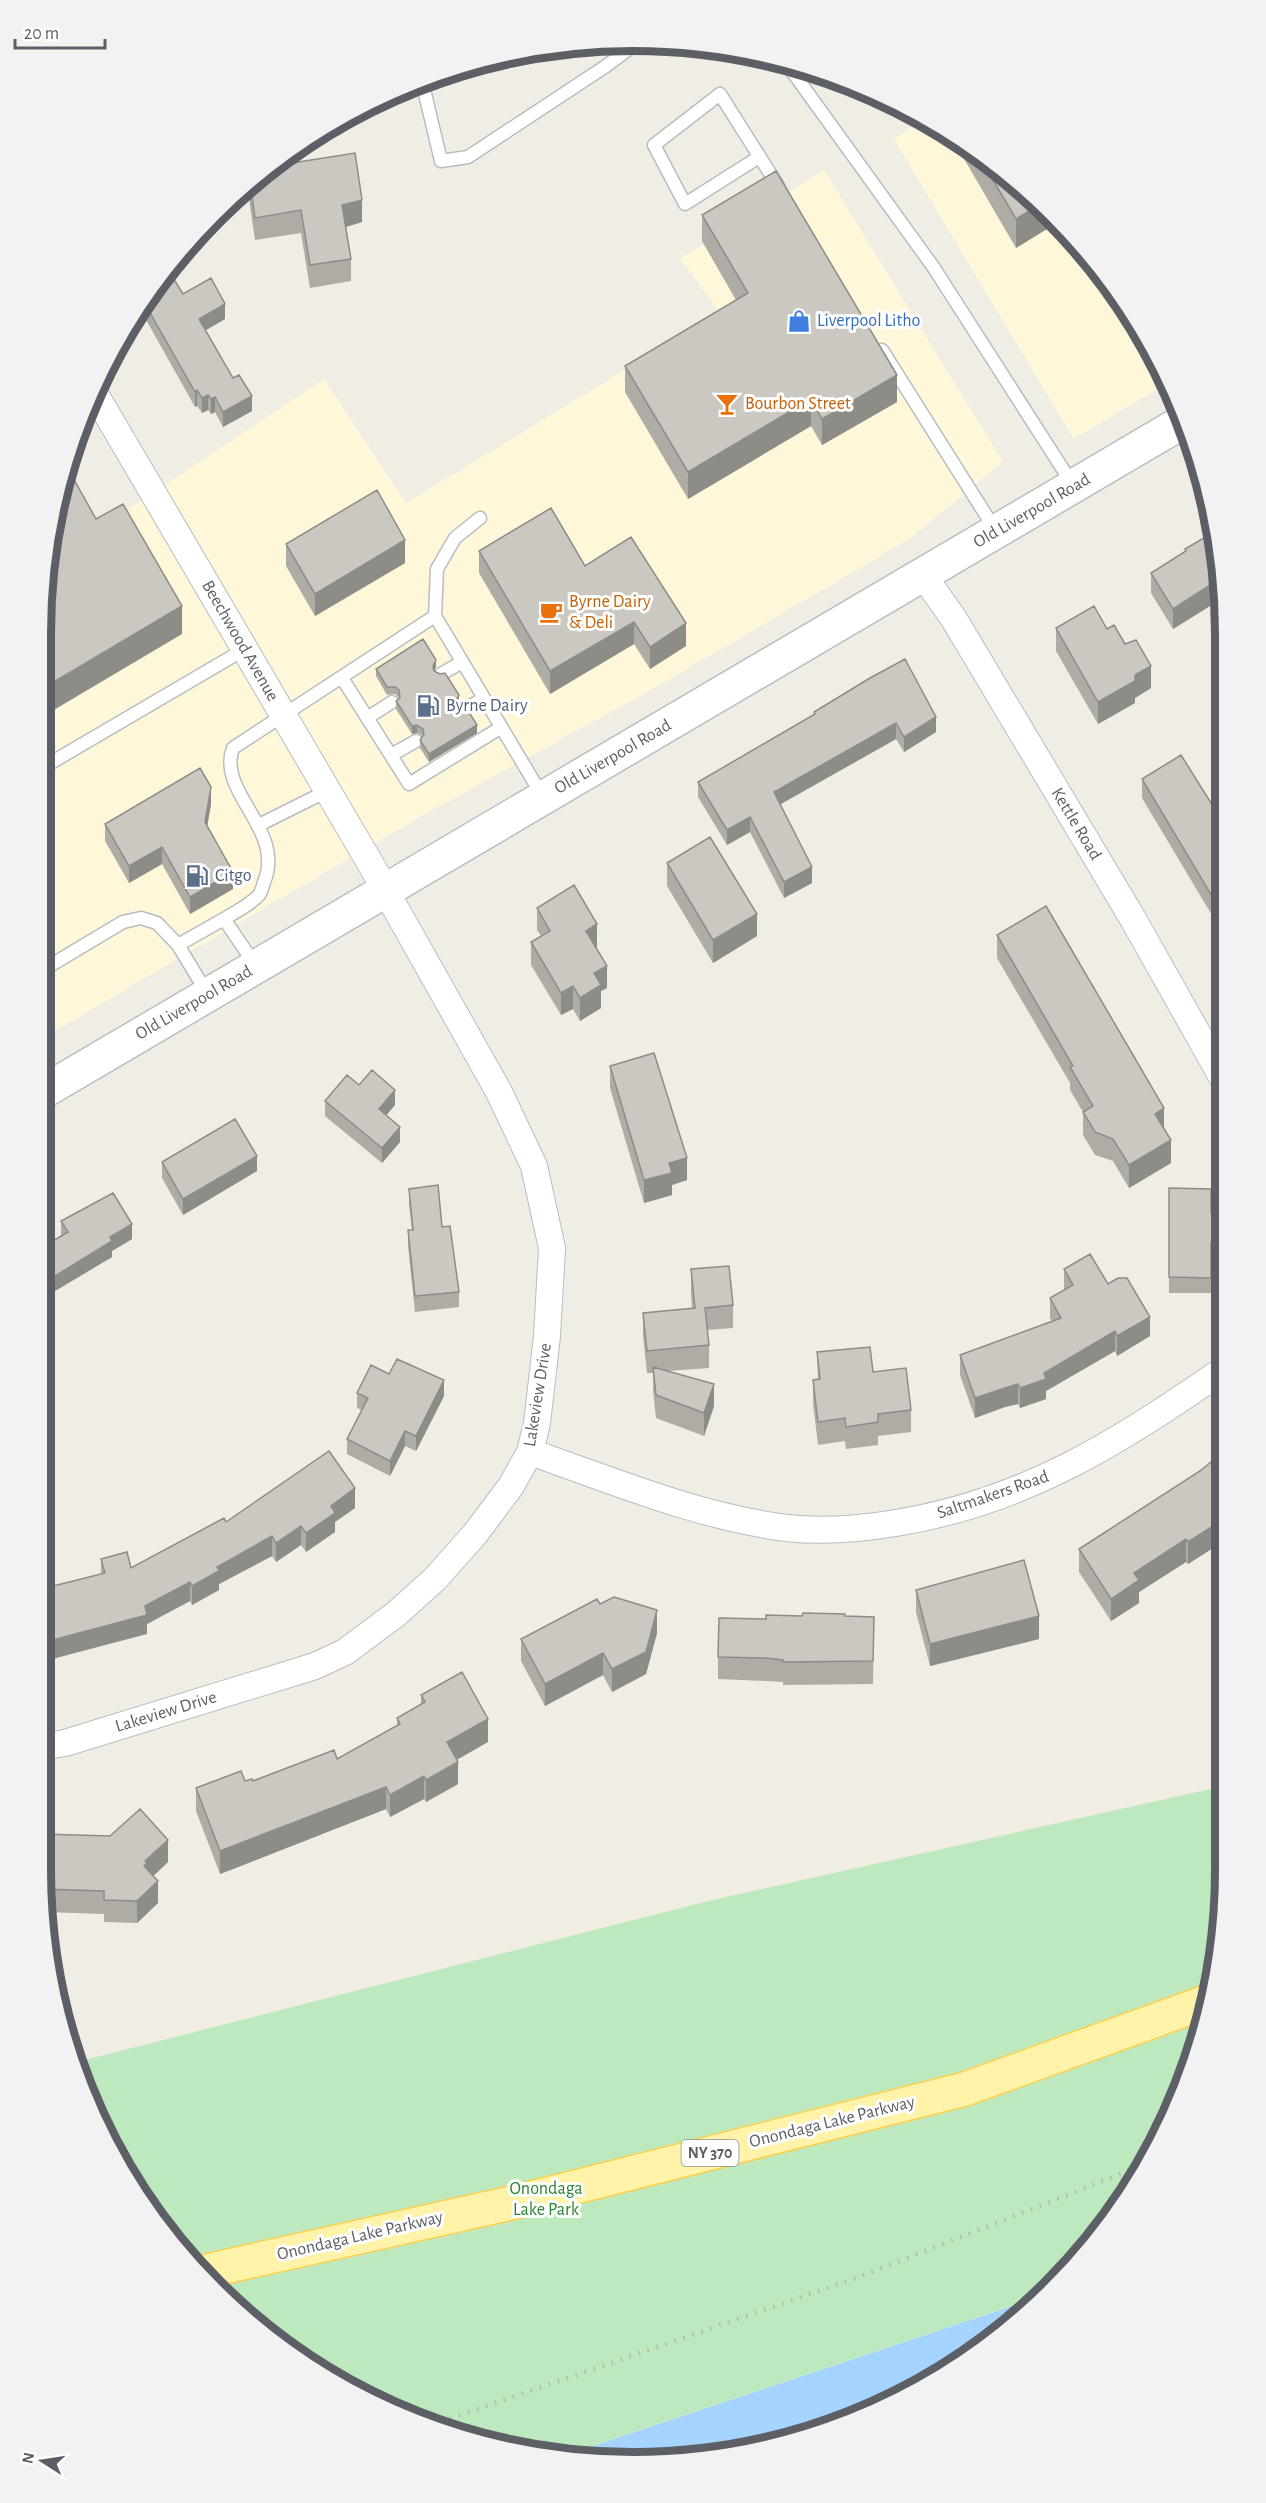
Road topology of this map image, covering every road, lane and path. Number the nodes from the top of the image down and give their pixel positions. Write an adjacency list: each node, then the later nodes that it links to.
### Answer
1 (626, 51): 3 (lane)
2 (794, 74): 9 (lane)
3 (424, 90)
4 (759, 157): 4 (lane); 5 (lane)
5 (784, 196)
6 (872, 334): 11 (lane)
7 (99, 401): 14 (street, Beechwood Avenue)
8 (1177, 426): 9 (main road, Old Liverpool Road)
9 (1074, 486): 11 (main road, Old Liverpool Road)
10 (480, 518): 13 (lane)
11 (997, 532): 12 (main road, Old Liverpool Road)
12 (923, 575): 28 (main road, Old Liverpool Road); 36 (street, Kettle Road)
13 (435, 616): 15 (lane); 17 (lane)
14 (245, 649): 21 (street, Beechwood Avenue); 26 (lane)
15 (462, 662): 16 (lane); 18 (lane)
16 (441, 674)
17 (342, 678): 21 (lane); 22 (lane)
18 (483, 699): 20 (lane); 23 (lane)
19 (392, 702): 22 (lane)
20 (463, 710)
21 (284, 717): 27 (street, Beechwood Avenue); 29 (lane)
22 (367, 718): 25 (lane)
23 (500, 728): 25 (lane); 28 (lane)
24 (416, 741): 25 (lane)
25 (391, 755)
26 (51, 763)
27 (327, 791): 29 (lane); 30 (street, Beechwood Avenue)
28 (543, 798): 30 (main road, Old Liverpool Road)
29 (259, 825): 31 (lane)
30 (385, 892): 34 (main road, Old Liverpool Road); 39 (street, Lakeview Drive)
31 (224, 919): 32 (lane); 34 (lane)
32 (178, 945): 33 (lane); 35 (lane)
33 (51, 965)
34 (256, 967): 35 (main road, Old Liverpool Road)
35 (208, 994): 37 (main road, Old Liverpool Road)
36 (1215, 1065)
37 (51, 1087)
38 (1215, 1375): 39 (street, Saltmakers Road)
39 (530, 1452): 40 (street, Lakeview Drive)
40 (51, 1745)
41 (1199, 2005): 42 (main road, Onondaga Lake Parkway / NY 370)
42 (210, 2270)

